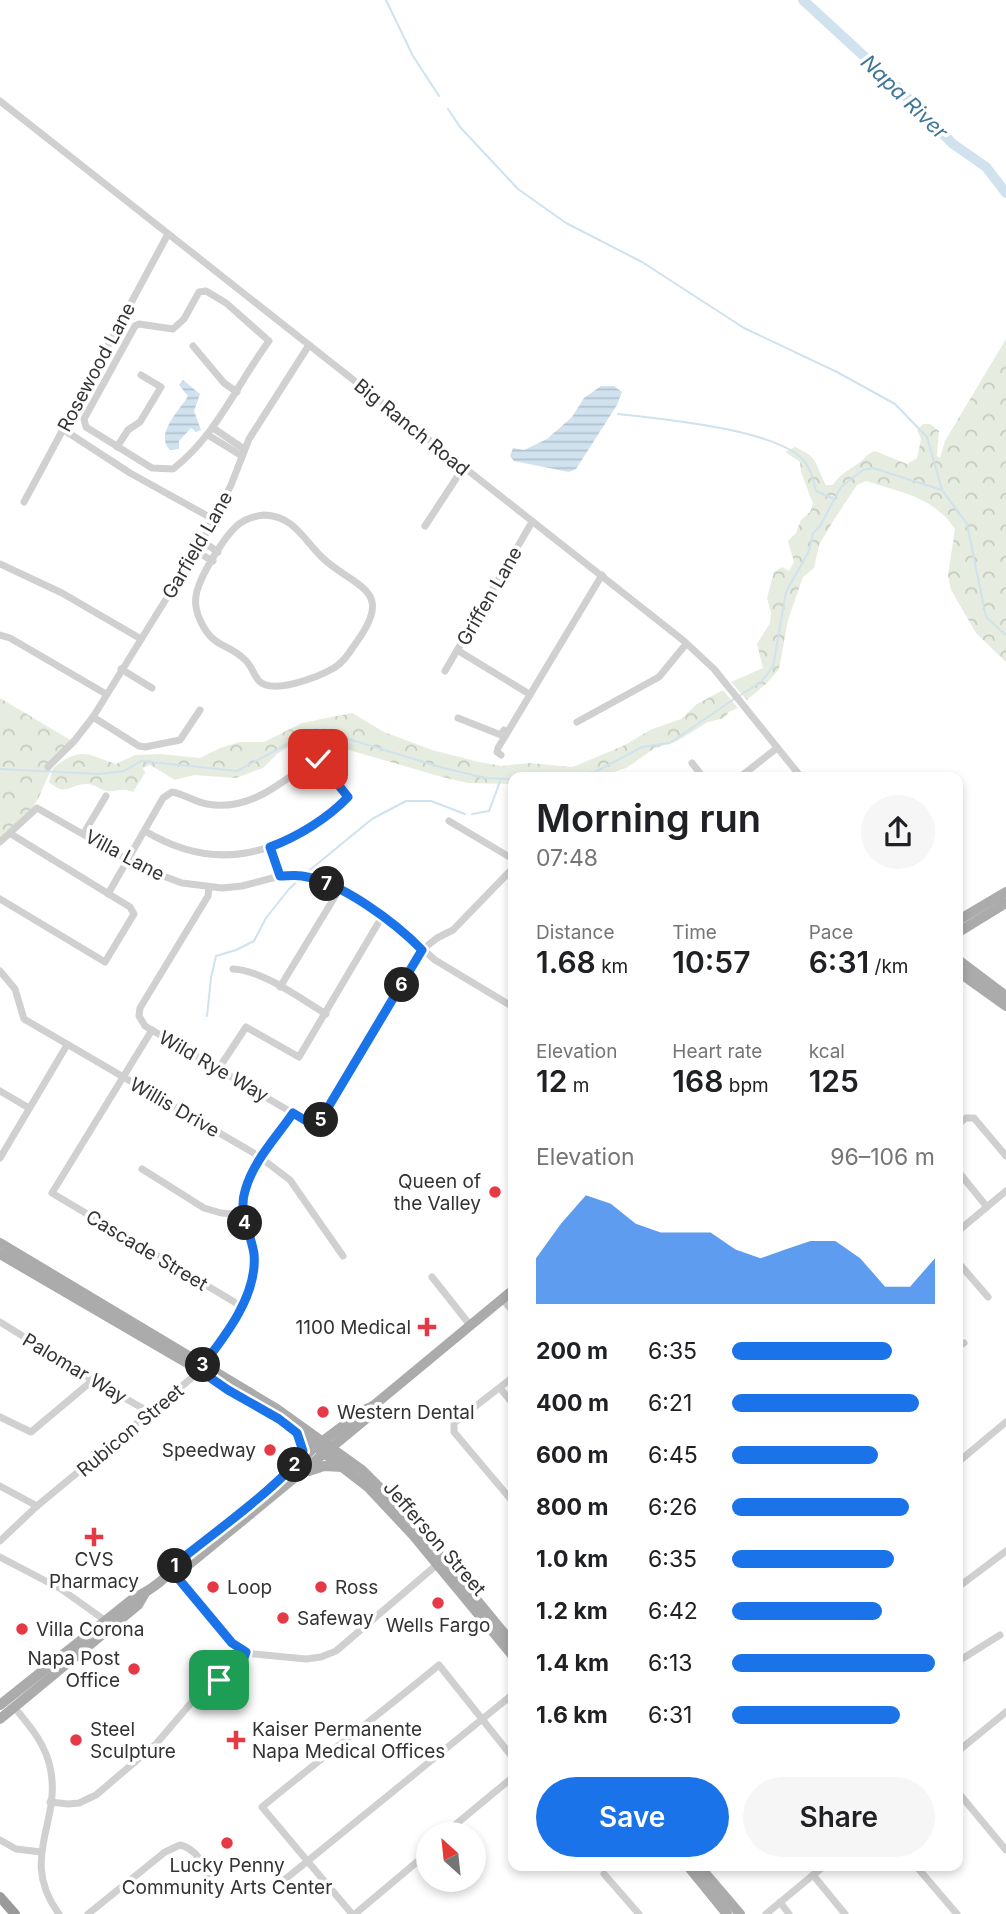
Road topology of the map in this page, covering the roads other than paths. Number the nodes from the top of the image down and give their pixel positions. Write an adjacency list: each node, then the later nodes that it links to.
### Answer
1 (0, 101): 2 (street, Big Ranch Road)
2 (169, 234): 3 (street, Rosewood Lane); 5 (street, Big Ranch Road)
3 (117, 331): 4 (street); 9 (street, Rosewood Lane)
4 (128, 336): 8 (street); 11 (street)
5 (309, 345): 12 (street, Garfield Lane); 13 (street, Big Ranch Road)
6 (193, 346): 8 (street)
7 (141, 375): 11 (street)
8 (237, 392): 10 (street)
9 (64, 430): 14 (street, Rosewood Lane); 15 (street)
10 (211, 432): 11 (street); 12 (street)
11 (117, 447)
12 (243, 453): 15 (street, Garfield Lane)
13 (463, 468): 16 (street, Big Ranch Road); 17 (street)
14 (24, 502)
15 (213, 519): 18 (street, Garfield Lane)
16 (532, 522): 23 (street, Big Ranch Road); 28 (street, Griffen Lane)
17 (425, 526)
18 (202, 541): 19 (street, Garfield Lane); 20 (street)
19 (195, 551): 21 (street); 26 (street, Garfield Lane)
20 (218, 552): 21 (street); 21 (street)
21 (213, 561)
22 (0, 564): 26 (street)
23 (602, 575): 27 (street, Big Ranch Road); 39 (street)
24 (561, 634): 32 (street)
25 (0, 635): 33 (street)
26 (141, 639): 29 (street, Garfield Lane)
27 (686, 644): 37 (street); 38 (street, Big Ranch Road)
28 (457, 650): 30 (street, Griffen Lane); 32 (street)
29 (121, 669): 31 (street); 33 (street, Garfield Lane)
30 (445, 671)
31 (152, 688)
32 (526, 692): 36 (street)
33 (106, 694): 35 (street, Garfield Lane)
34 (200, 710): 35 (street)
35 (93, 717): 41 (street, Garfield Lane)
36 (458, 718)
37 (577, 722)
38 (777, 748): 43 (street); 44 (street, Big Ranch Road)
39 (500, 755)
40 (692, 763): 42 (street)
41 (48, 766)
42 (699, 772)
43 (746, 772)
44 (797, 772)
45 (106, 796): 48 (street)
46 (449, 821): 52 (street)
47 (145, 831): 51 (street); 51 (street); 53 (street)
48 (84, 832): 49 (street, Villa Lane); 53 (street, Villa Lane)
49 (10, 834): 50 (street); 59 (street)
50 (0, 842)
51 (270, 847): 55 (street)
52 (508, 856)
53 (128, 860): 56 (street, Villa Lane); 59 (street)
54 (508, 873): 65 (street)
55 (280, 876): 56 (street, Villa Lane); 57 (street, Villa Lane)
56 (209, 888): 76 (street)
57 (339, 890): 62 (street, Villa Lane); 72 (street)
58 (1006, 892): 63 (main road)
59 (108, 894): 60 (street)
60 (0, 899)
61 (1006, 903): 64 (main road)
62 (383, 915): 65 (street, Villa Lane); 75 (street)
63 (963, 917)
64 (963, 930)
65 (422, 950): 74 (street, Villa Lane); 82 (street, Wild Rye Way)
66 (963, 960): 69 (main road)
67 (963, 965): 69 (main road)
68 (233, 969): 72 (street)
69 (969, 970): 73 (main road)
70 (0, 971): 77 (street, Willis Drive)
71 (963, 976): 73 (main road)
72 (280, 987): 75 (street)
73 (1006, 1000)
74 (508, 1004)
75 (326, 1014): 78 (street)
76 (152, 1030): 78 (street, Wild Rye Way); 79 (street)
77 (67, 1045): 79 (street, Willis Drive); 81 (street)
78 (219, 1068): 82 (street, Wild Rye Way)
79 (122, 1076): 85 (street, Willis Drive); 101 (street, Cascade Street)
80 (0, 1091): 81 (street)
81 (29, 1108): 86 (street)
82 (293, 1113): 85 (street, Rubicon Street)
83 (963, 1120): 84 (street)
84 (1006, 1156)
85 (261, 1157): 91 (street, Rubicon Street); 95 (street, Willis Drive)
86 (0, 1158)
87 (142, 1169): 91 (street)
88 (963, 1177): 90 (street)
89 (1005, 1194): 90 (street)
90 (987, 1207): 92 (street)
91 (243, 1215): 101 (street, Rubicon Street)
92 (963, 1227)
93 (0, 1243): 105 (main road, Jefferson Street)
94 (0, 1254): 105 (main road, Jefferson Street)
95 (344, 1256)
96 (963, 1268): 99 (street)
97 (432, 1277): 104 (street)
98 (508, 1294): 100 (main road)
99 (988, 1297)
100 (502, 1299): 102 (street); 104 (main road)
101 (241, 1306): 105 (street, Rubicon Street)
102 (508, 1306)
103 (0, 1322): 106 (street, Palomar Way)
104 (470, 1325): 110 (main road)
105 (202, 1367): 111 (street, Rubicon Street); 115 (main road, Jefferson Street)
106 (93, 1380): 111 (street, Palomar Way); 112 (street)
107 (508, 1381): 108 (street)
108 (500, 1388): 109 (street); 124 (street)
109 (508, 1398)
110 (373, 1406): 114 (main road); 116 (main road)
111 (151, 1413): 125 (street, Rubicon Street)
112 (0, 1417)
113 (1006, 1422): 119 (street)
114 (345, 1424): 115 (main road); 117 (main road)
115 (302, 1431): 117 (main road, Jefferson Street); 120 (main road)
116 (345, 1437): 118 (main road); 121 (main road)
117 (319, 1444): 118 (main road, Jefferson Street); 120 (main road)
118 (329, 1451): 121 (main road, Jefferson Street); 122 (main road)
119 (963, 1458)
120 (296, 1464): 126 (main road)
121 (346, 1464): 122 (main road); 130 (main road, Jefferson Street)
122 (295, 1477): 126 (main road)
123 (0, 1486): 125 (street)
124 (508, 1496)
125 (37, 1506): 127 (street, Rubicon Street)
126 (239, 1518): 131 (main road); 131 (main road)
127 (0, 1541)
128 (1006, 1551): 132 (street)
129 (0, 1557): 134 (street)
130 (440, 1562): 136 (main road, Jefferson Street); 138 (main road, Jefferson Street); 139 (street)
131 (172, 1571): 133 (main road); 139 (street)
132 (963, 1583)
133 (145, 1592): 134 (main road); 137 (main road)
134 (106, 1621): 137 (main road); 142 (main road)
135 (1000, 1634): 140 (street)
136 (508, 1638)
137 (90, 1645): 142 (main road)
138 (508, 1650)
139 (246, 1652): 151 (street)
140 (963, 1658)
141 (508, 1698): 145 (street)
142 (7, 1704): 144 (main road); 151 (street)
143 (1006, 1712): 146 (street)
144 (0, 1719)
145 (482, 1719): 148 (street); 156 (street); 156 (street)
146 (1002, 1721): 147 (street)
147 (963, 1745)
148 (508, 1752)
149 (508, 1781): 152 (street)
150 (963, 1798): 154 (street)
151 (50, 1802): 155 (street)
152 (459, 1822)
153 (0, 1840): 155 (street)
154 (1006, 1850)
155 (41, 1852): 169 (street)
156 (308, 1860): 164 (street); 171 (street)
157 (416, 1863): 171 (street)
158 (692, 1871): 173 (main road)
159 (703, 1871): 174 (main road)
160 (818, 1871): 163 (street)
161 (920, 1871): 178 (street)
162 (604, 1874): 172 (street)
163 (813, 1875): 167 (street); 177 (street)
164 (283, 1881)
165 (210, 1885): 170 (street)
166 (0, 1897): 168 (highway)
167 (779, 1902): 175 (street); 176 (street)
168 (15, 1914)
169 (59, 1914)
170 (88, 1914)
171 (353, 1914)
172 (639, 1914)
173 (727, 1914)
174 (740, 1914)
175 (766, 1914)
176 (789, 1914)
177 (845, 1914)
178 (957, 1914)

